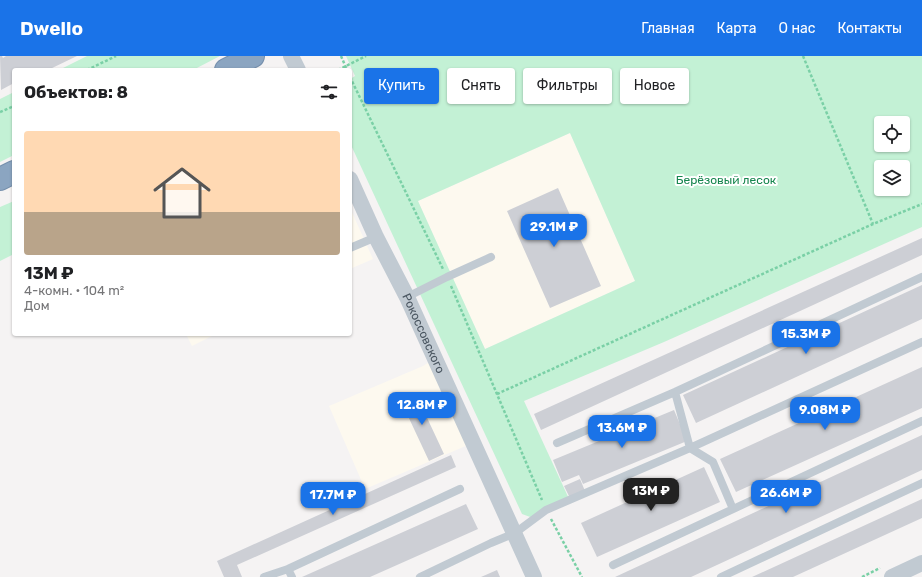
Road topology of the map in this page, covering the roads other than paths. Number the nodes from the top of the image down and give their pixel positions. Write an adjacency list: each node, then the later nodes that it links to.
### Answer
1 (253, 56): 3 (highway)
2 (291, 56): 4 (street)
3 (230, 68)
4 (297, 68)
5 (12, 173): 6 (highway)
6 (0, 179)
7 (352, 183): 8 (street, Рокоссовского)
8 (376, 237): 9 (lane); 12 (street, Рокоссовского)
9 (352, 247)
10 (491, 257): 12 (lane)
11 (922, 277): 14 (lane)
12 (407, 298): 21 (street, Рокоссовского)
13 (922, 342): 17 (lane)
14 (675, 392): 16 (lane); 17 (lane)
15 (922, 421): 20 (lane)
16 (557, 443)
17 (690, 448): 20 (lane); 21 (lane)
18 (922, 483): 29 (lane)
19 (460, 489): 24 (lane)
20 (733, 509): 23 (lane)
21 (515, 533): 27 (lane); 28 (street, Рокоссовского)
22 (922, 563): 30 (street)
23 (613, 565)
24 (288, 569): 25 (lane); 26 (lane)
25 (264, 577)
26 (292, 577)
27 (420, 577)
28 (534, 577)
29 (721, 577)
30 (892, 577)

